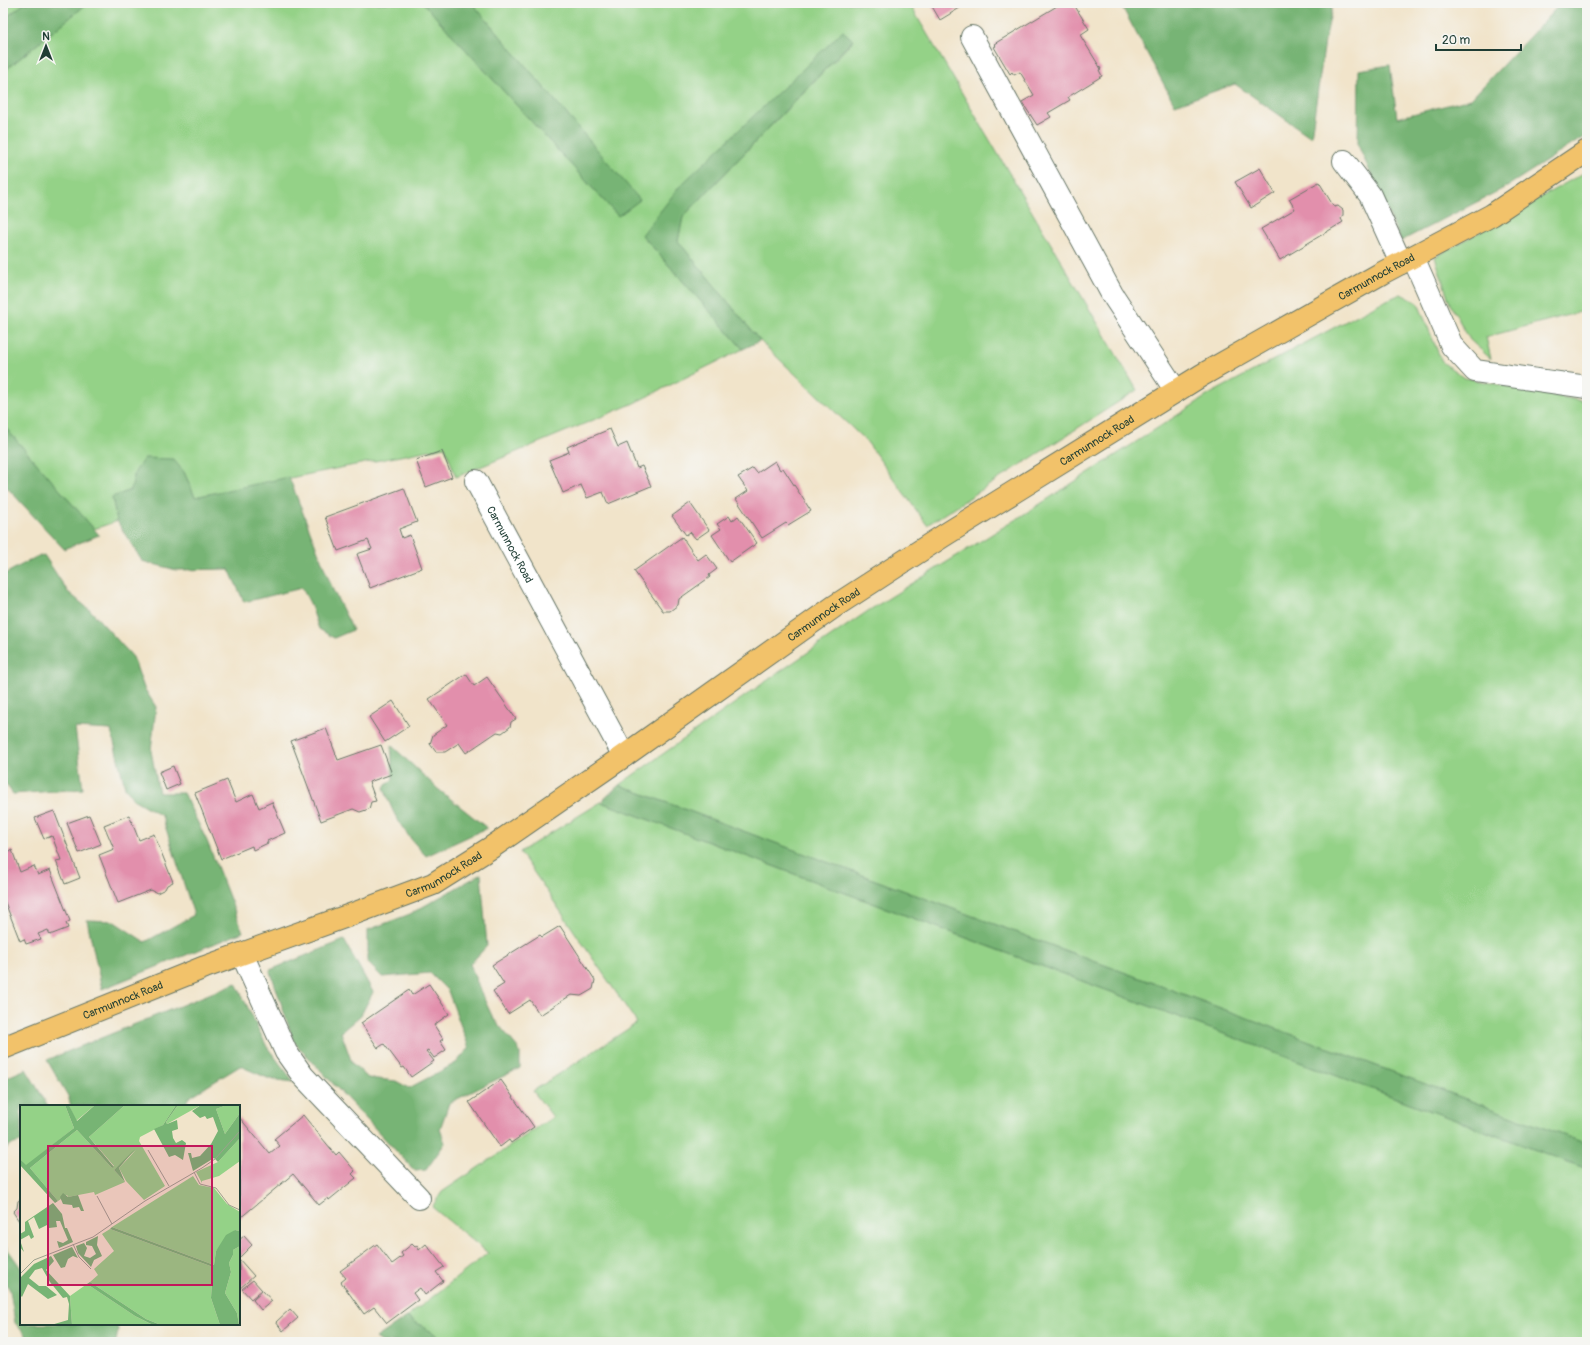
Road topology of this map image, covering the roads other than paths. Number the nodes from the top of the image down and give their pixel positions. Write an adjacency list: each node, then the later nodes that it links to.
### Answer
1 (972, 38): 6 (lane)
2 (1587, 151): 4 (main road, Carmunnock Road)
3 (1344, 161): 4 (lane)
4 (1407, 260): 5 (lane); 6 (main road, Carmunnock Road)
5 (1587, 387)
6 (1176, 391): 8 (main road, Carmunnock Road)
7 (476, 481): 8 (lane, Carmunnock Road)
8 (624, 756): 9 (main road, Carmunnock Road)
9 (242, 954): 10 (main road, Carmunnock Road); 11 (lane)
10 (3, 1048)
11 (420, 1198)

